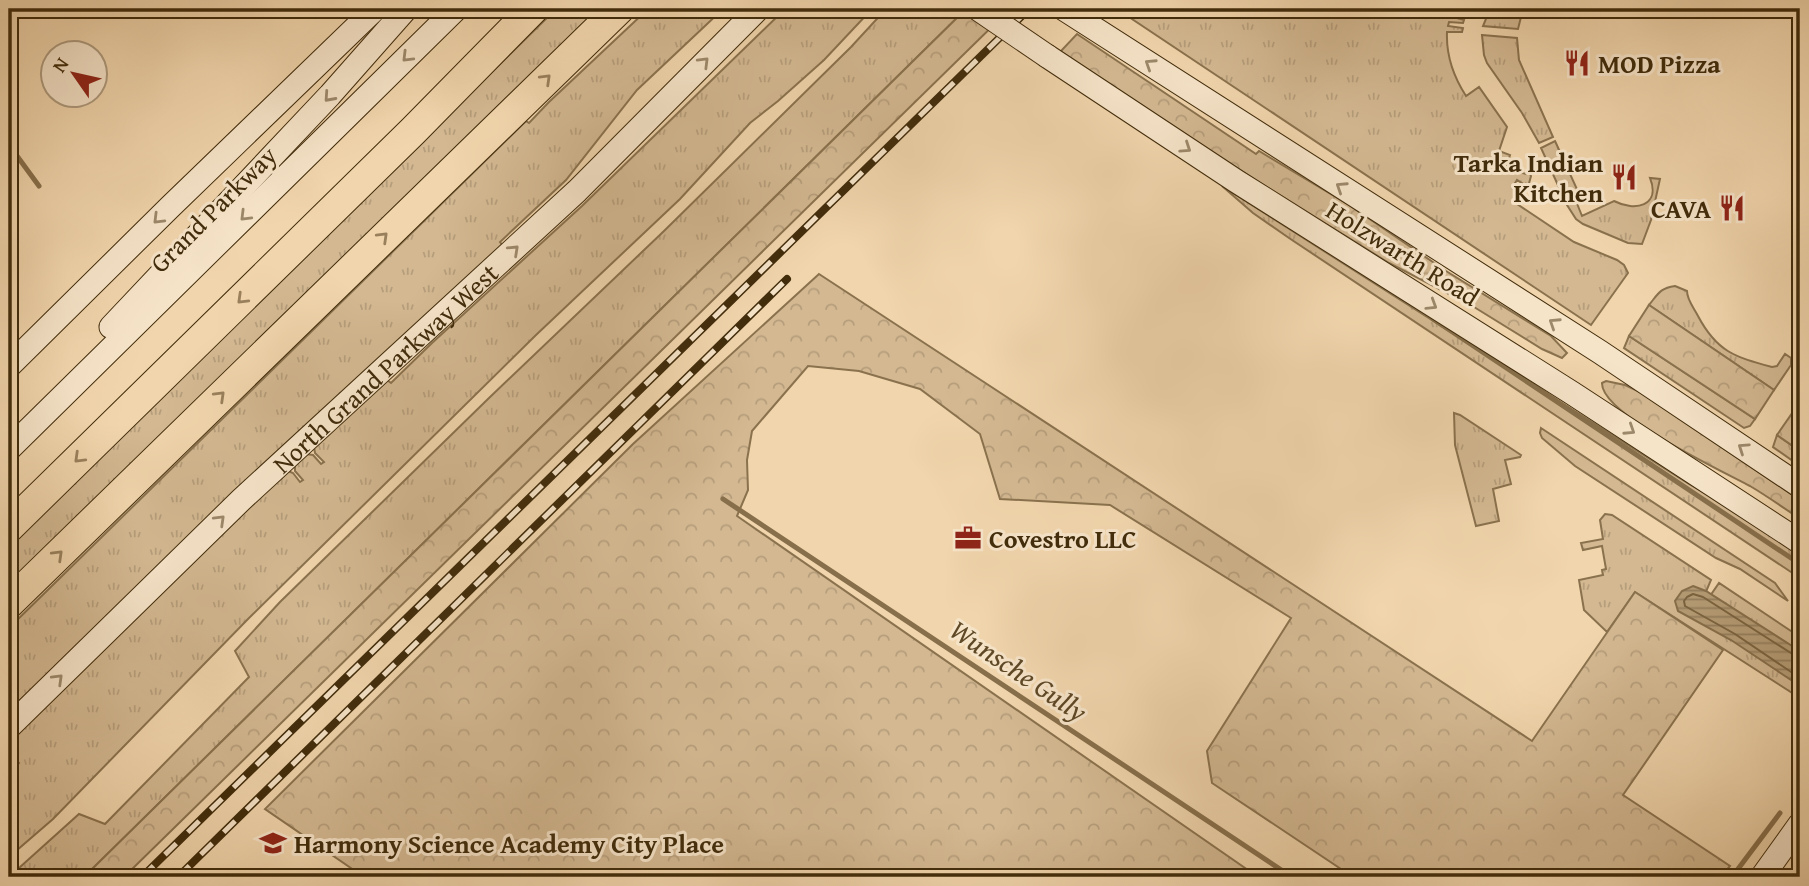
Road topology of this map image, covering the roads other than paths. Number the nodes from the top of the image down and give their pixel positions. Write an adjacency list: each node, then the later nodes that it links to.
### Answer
1 (375, 9): 9 (main road, one-way to 9)
2 (406, 9): 10 (main road, one-way to 10)
3 (456, 9): 11 (main road, Grand Parkway, one-way to 11)
4 (533, 9): 13 (highway, one-way to 13)
5 (619, 9): 15 (highway, one-way to 5)
6 (758, 9): 16 (main road, North Grand Parkway West, one-way to 6)
7 (978, 9): 14 (main road, Holzwarth Road, one-way to 14, bridge)
8 (1073, 15): 12 (main road, Holzwarth Road, one-way to 8)
9 (9, 366)
10 (9, 436)
11 (9, 449)
12 (1800, 486)
13 (9, 527)
14 (1800, 542)
15 (9, 603)
16 (9, 727)
17 (1800, 824): 18 (main road)
18 (1762, 877)

